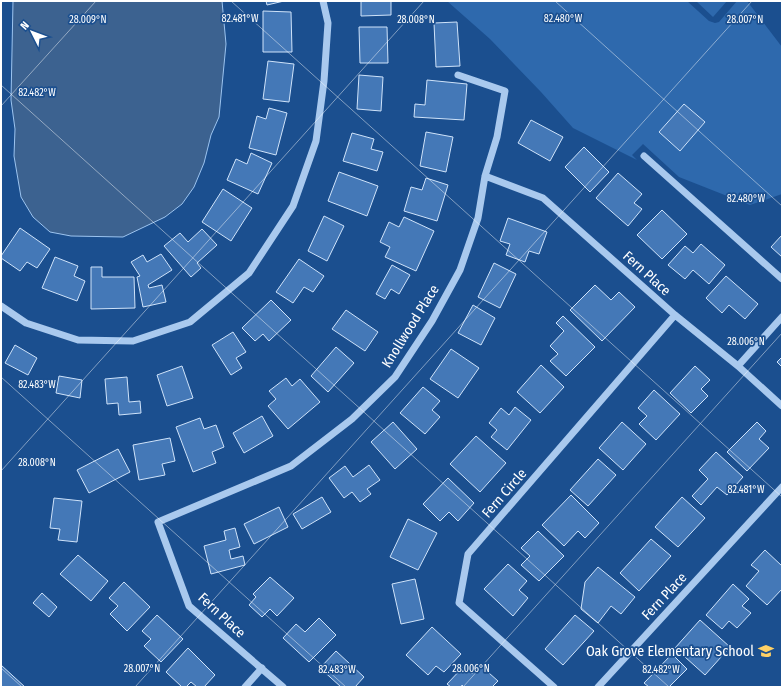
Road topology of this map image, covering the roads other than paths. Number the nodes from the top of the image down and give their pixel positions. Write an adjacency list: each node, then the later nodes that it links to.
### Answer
1 (322, 1): 6 (street)
2 (458, 75): 4 (street, Knollwood Place)
3 (644, 156): 5 (street)
4 (485, 176): 7 (street, Fern Place); 12 (street, Knollwood Place)
5 (782, 279)
6 (1, 306)
7 (675, 315): 9 (street, Fern Place); 16 (street, Fern Circle)
8 (782, 317): 9 (street)
9 (738, 366): 10 (street, Fern Place)
10 (782, 406)
11 (782, 487): 17 (street, Fern Place)
12 (158, 522): 13 (street, Fern Place)
13 (262, 668): 14 (street); 15 (street, Fern Place)
14 (245, 687)
15 (283, 687)
16 (554, 687)
17 (598, 687)

